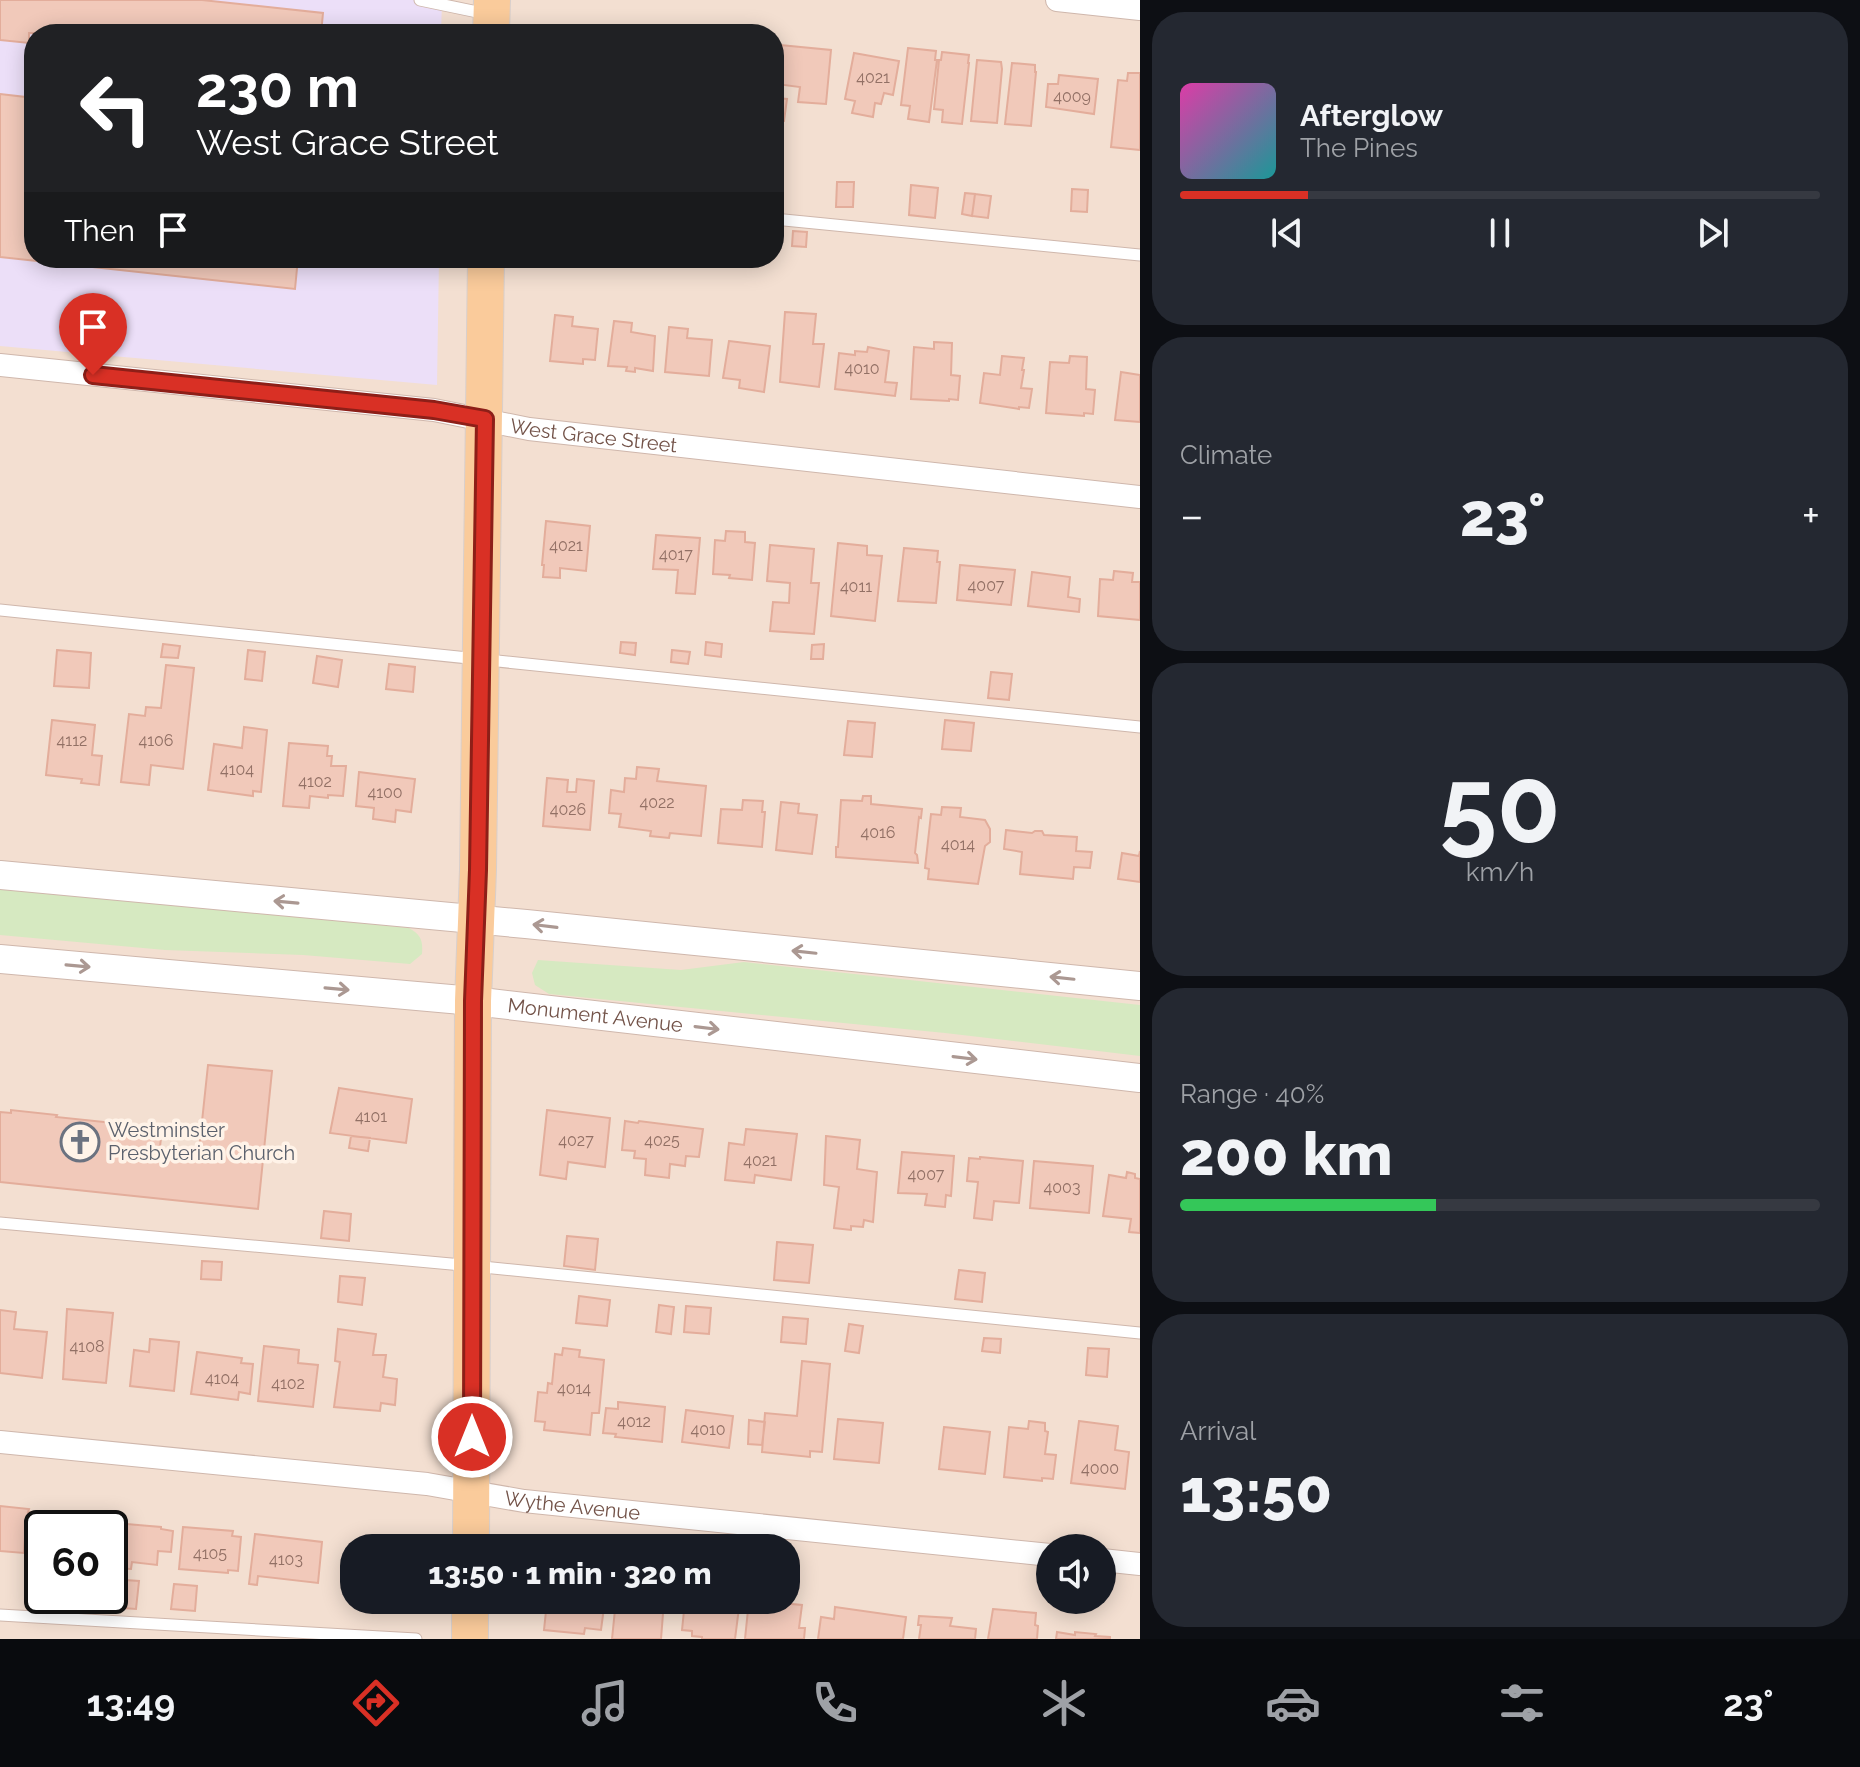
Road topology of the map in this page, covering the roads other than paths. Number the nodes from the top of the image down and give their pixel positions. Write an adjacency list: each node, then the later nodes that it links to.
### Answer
1 (420, 0): 4 (lane)
2 (1057, 0): 3 (street)
3 (1140, 9)
4 (492, 16)
5 (784, 220): 6 (lane)
6 (1140, 255)
7 (486, 268): 9 (main road)
8 (0, 365): 9 (street, West Grace Street)
9 (485, 419): 10 (street, West Grace Street); 12 (main road)
10 (1140, 497)
11 (0, 610): 12 (lane)
12 (480, 659): 13 (lane); 15 (main road)
13 (1140, 727)
14 (0, 875): 15 (street, one-way to 14)
15 (476, 920): 17 (street, one-way to 15); 18 (main road)
16 (0, 959): 18 (street, Monument Avenue, one-way to 18)
17 (1140, 986)
18 (473, 1001): 19 (street, Monument Avenue, one-way to 19); 21 (main road)
19 (1140, 1078)
20 (0, 1223): 21 (lane)
21 (473, 1266): 22 (lane); 24 (main road)
22 (1140, 1333)
23 (0, 1442): 24 (street, Wythe Avenue)
24 (472, 1492): 25 (main road); 26 (street, Wythe Avenue)
25 (471, 1534)
26 (1036, 1554)
27 (1116, 1561): 28 (street)
28 (1140, 1564)
29 (470, 1614): 32 (main road)
30 (0, 1615): 31 (lane)
31 (416, 1639)
32 (470, 1639)

